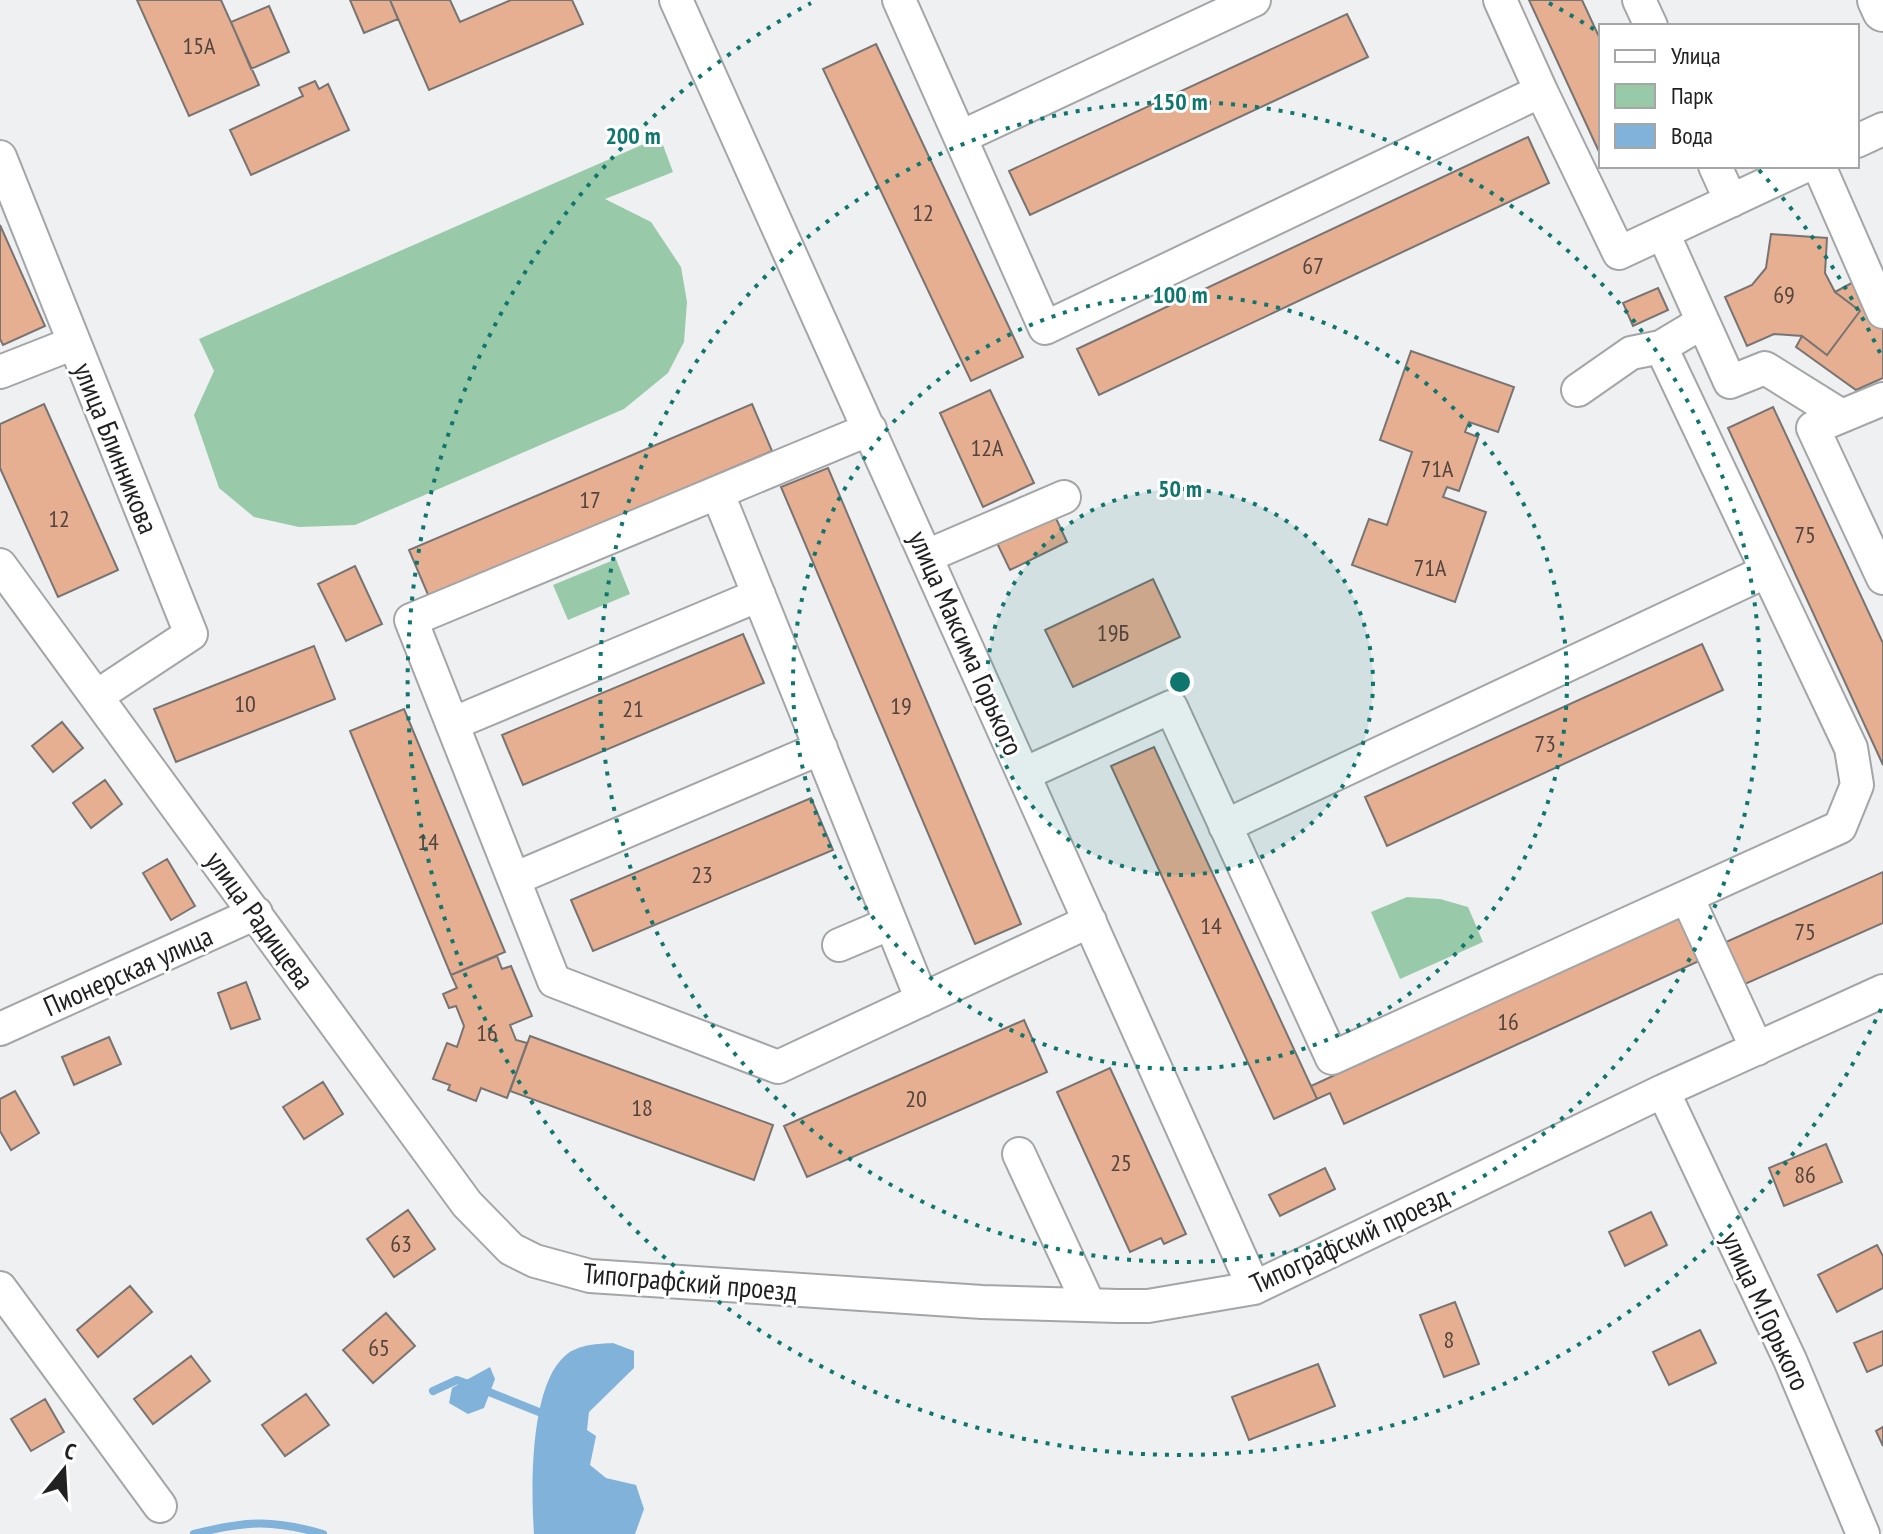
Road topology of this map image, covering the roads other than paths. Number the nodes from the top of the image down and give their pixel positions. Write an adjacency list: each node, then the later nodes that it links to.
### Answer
1 (676, 0): 27 (street, улица Максима Горького)
2 (899, 0): 11 (street)
3 (1254, 0): 11 (street)
4 (1500, 0): 9 (street)
5 (1639, 0): 8 (street)
6 (1878, 0): 7 (main road)
7 (1883, 11)
8 (1650, 24)
9 (1541, 91): 11 (street); 18 (street)
10 (1883, 129): 12 (street)
11 (961, 137)
12 (1859, 140)
13 (0, 157): 21 (street, улица Блинникова)
14 (1716, 168): 17 (street)
15 (1801, 168): 17 (street)
16 (1820, 168): 19 (street)
17 (1731, 201): 18 (street)
18 (1663, 233): 20 (street)
19 (1883, 312)
20 (1701, 323): 22 (street); 26 (street)
21 (74, 343): 23 (street); 35 (street, улица Блинникова)
22 (1661, 347): 24 (street); 32 (street)
23 (0, 372)
24 (1578, 390)
25 (1883, 399): 26 (street)
26 (1842, 416): 33 (street)
27 (870, 429): 28 (street); 30 (street, улица Максима Горького)
28 (718, 494): 34 (street); 36 (street)
29 (1064, 497): 30 (street)
30 (927, 556): 38 (street, улица Максима Горького)
31 (0, 565): 35 (street, улица Радищева)
32 (1767, 571): 39 (street); 41 (street)
33 (1883, 578)
34 (759, 595): 36 (street); 37 (street)
35 (97, 696): 42 (street, улица Радищева)
36 (452, 724): 40 (street)
37 (821, 748): 40 (street); 44 (street)
38 (1024, 774): 39 (street); 43 (street, улица Максима Горького)
39 (1225, 826): 41 (street)
40 (514, 879): 47 (street)
41 (1687, 897): 49 (street)
42 (256, 913): 48 (street, Пионерская улица); 52 (street, улица Радищева)
43 (1090, 921): 47 (street); 54 (street, улица Максима Горького)
44 (891, 923): 45 (street); 47 (street)
45 (839, 945)
46 (1883, 991): 49 (street, Типографский проезд)
47 (922, 1000)
48 (0, 1029)
49 (1757, 1049): 50 (street, Типографский проезд)
50 (1663, 1091): 54 (street, Типографский проезд); 57 (street, улица М.Горького)
51 (1019, 1154): 55 (street)
52 (535, 1261): 55 (street, Типографский проезд)
53 (0, 1288): 56 (street)
54 (1254, 1288): 55 (street, Типографский проезд)
55 (1089, 1305)
56 (160, 1506)
57 (1863, 1534)

